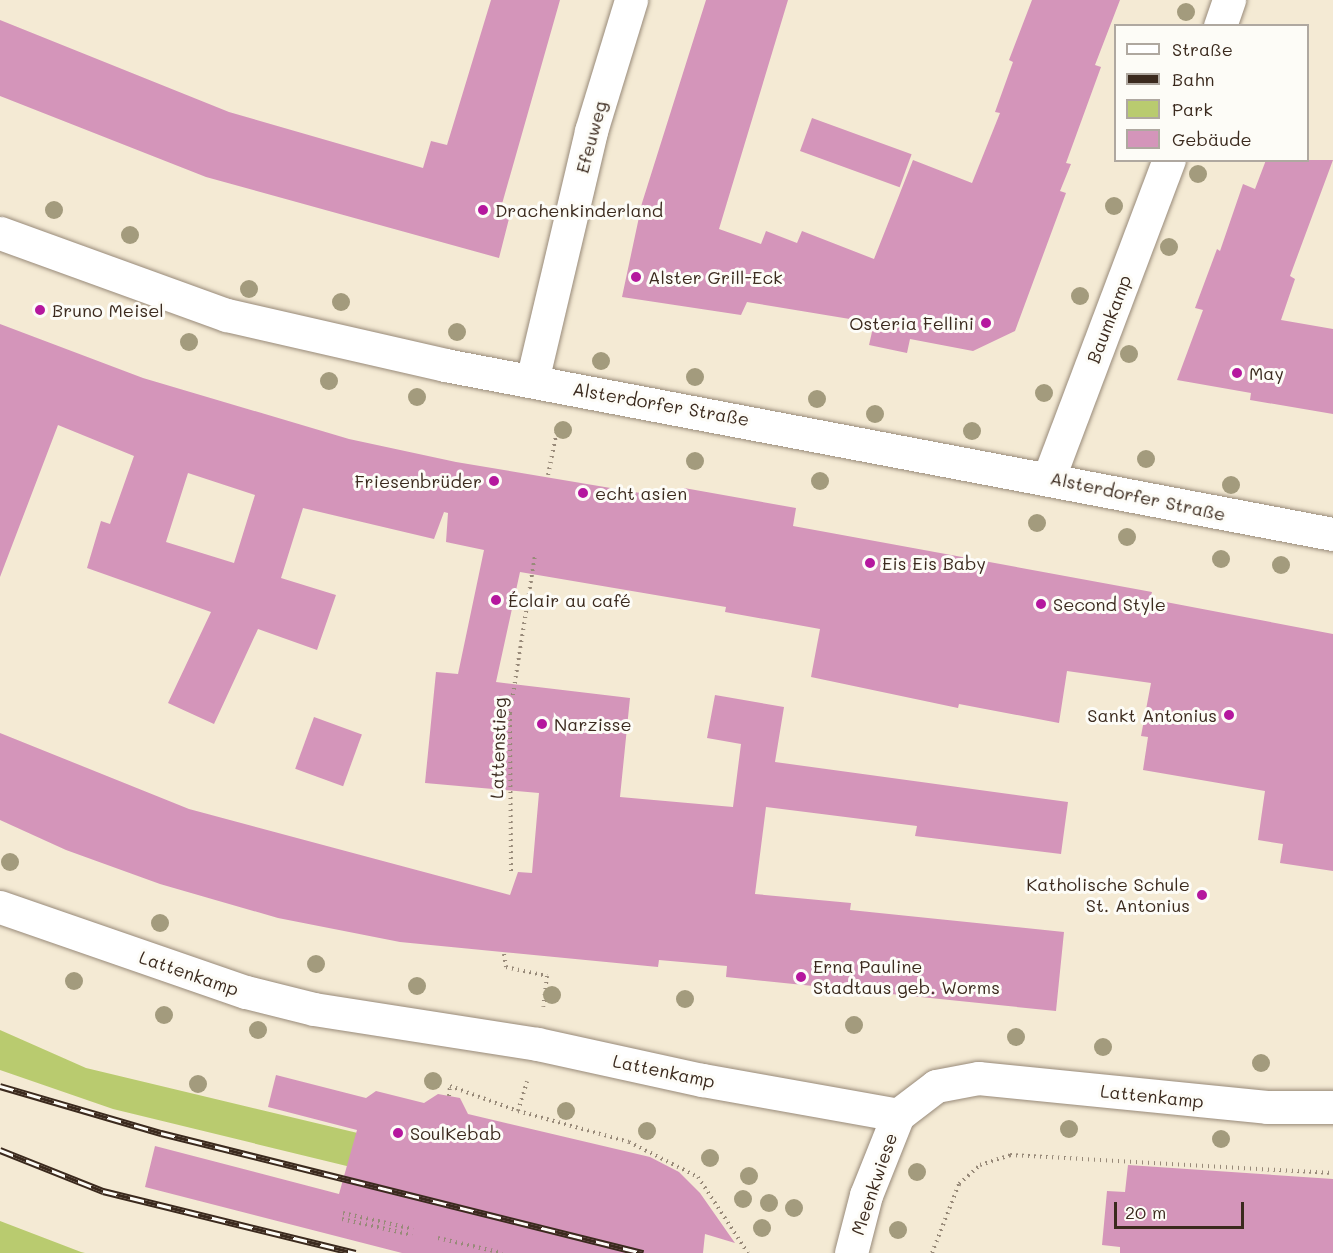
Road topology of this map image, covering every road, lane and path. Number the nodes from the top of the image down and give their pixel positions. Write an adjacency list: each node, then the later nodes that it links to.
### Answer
1 (631, 0): 6 (street, Efeuweg)
2 (1229, 0): 3 (street)
3 (1221, 24)
4 (1168, 162): 9 (street, Baumkamp)
5 (0, 232): 6 (street, Alsterdorfer Straße)
6 (532, 381): 7 (street, Alsterdorfer Straße)
7 (566, 387): 8 (path); 9 (street, Alsterdorfer Straße)
8 (548, 475)
9 (1049, 477): 10 (street, Alsterdorfer Straße)
10 (1333, 534)
11 (535, 555): 12 (path, Lattenstieg)
12 (512, 871)
13 (0, 907): 15 (street, Lattenkamp)
14 (504, 954): 15 (path)
15 (537, 1044): 18 (path); 19 (street, Lattenkamp)
16 (449, 1096): 18 (path)
17 (1333, 1107): 19 (street, Lattenkamp)
18 (518, 1111): 27 (path)
19 (898, 1115): 28 (street, Meenkwiese)
20 (1333, 1173): 29 (path)
21 (343, 1213): 23 (path)
22 (342, 1219): 24 (path)
23 (413, 1229)
24 (412, 1235)
25 (438, 1238): 26 (path)
26 (502, 1253)
27 (748, 1253)
28 (851, 1253)
29 (932, 1253)

